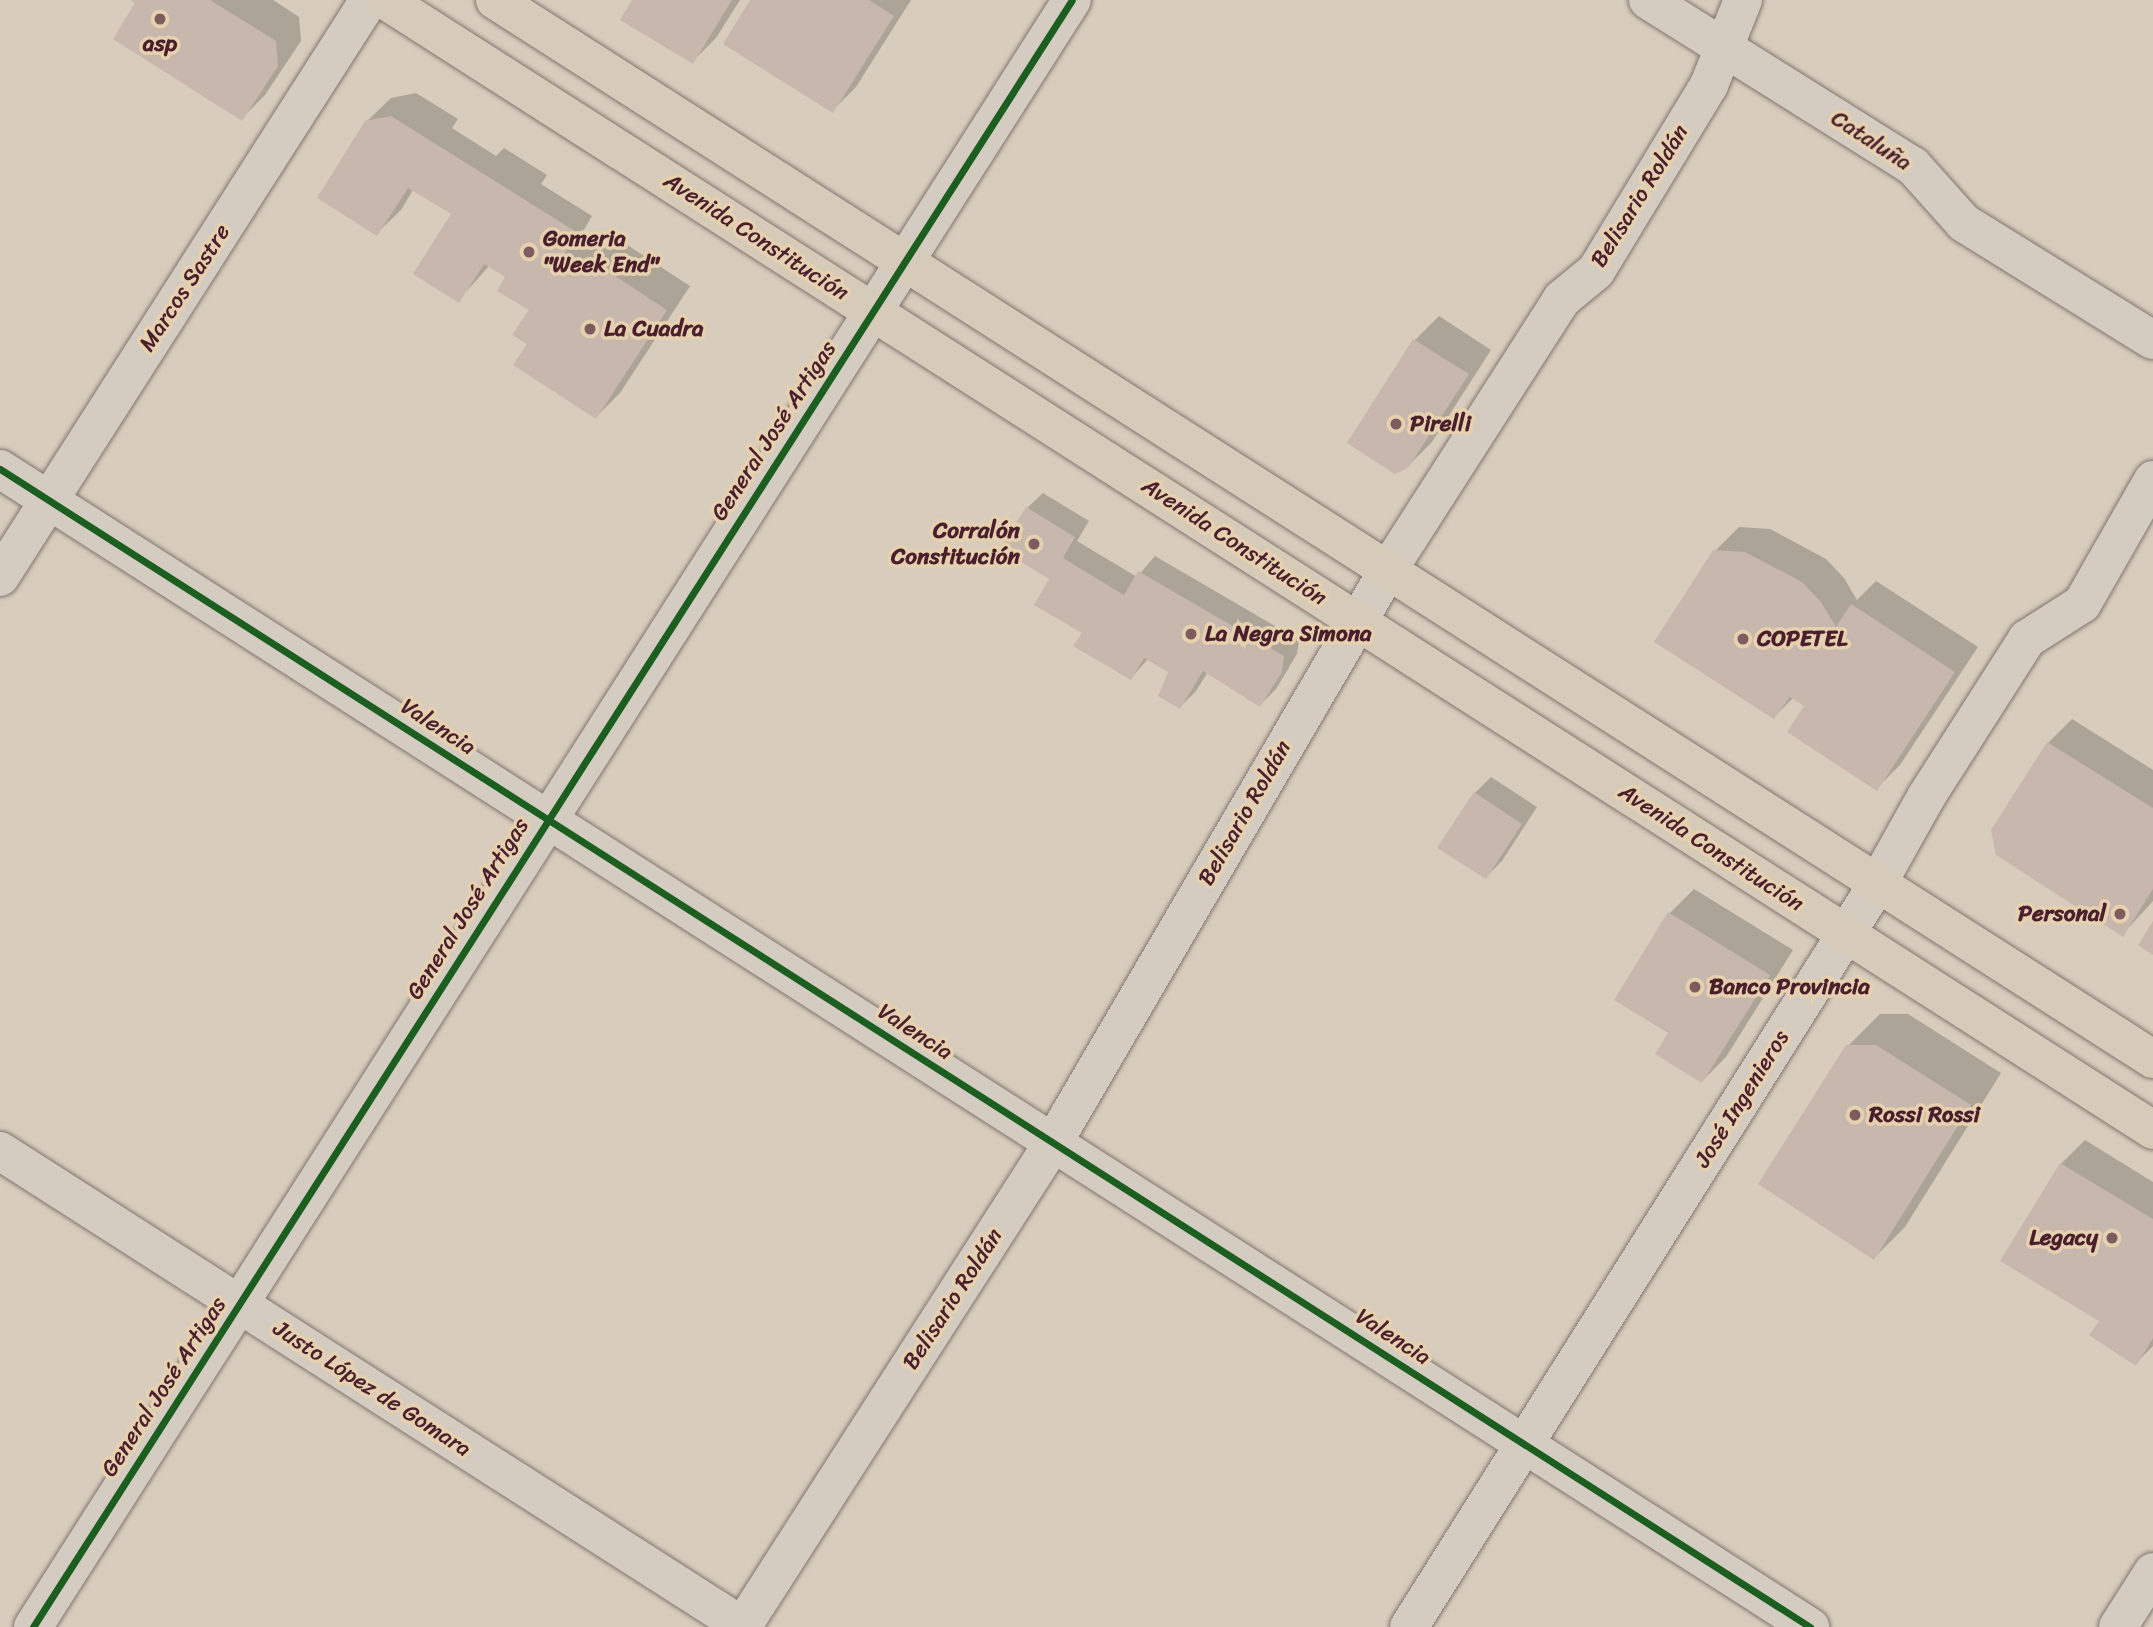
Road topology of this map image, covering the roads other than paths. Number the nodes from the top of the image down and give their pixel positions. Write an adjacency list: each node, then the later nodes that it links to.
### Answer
1 (369, 0): 13 (street, Marcos Sastre)
2 (385, 0): 9 (main road, Avenida Constitución)
3 (495, 0): 8 (main road)
4 (1072, 0): 8 (street, General José Artigas)
5 (1648, 0): 7 (street, Cataluña)
6 (1743, 0): 7 (street, Belisario Roldán)
7 (1725, 47): 10 (street, Cataluña); 14 (street, Belisario Roldán)
8 (905, 262): 9 (street, General José Artigas); 14 (main road)
9 (873, 312): 16 (main road, Avenida Constitución); 17 (street, General José Artigas)
10 (2153, 340)
11 (0, 469): 13 (street, Valencia)
12 (2153, 480): 18 (street, José Ingenieros)
13 (49, 500): 15 (street, Marcos Sastre); 17 (street, Valencia)
14 (1388, 570): 16 (street, Belisario Roldán); 18 (main road)
15 (0, 577)
16 (1357, 621): 19 (main road, Avenida Constitución); 22 (street, Belisario Roldán)
17 (548, 820): 22 (street, Valencia); 24 (street, General José Artigas)
18 (1878, 883): 19 (street, José Ingenieros); 20 (main road)
19 (1845, 934): 21 (main road, Avenida Constitución); 25 (street, José Ingenieros)
20 (2153, 1059)
21 (2153, 1130)
22 (1053, 1143): 25 (street, Valencia); 28 (street, Belisario Roldán)
23 (0, 1151): 24 (street, Justo López de Gomara)
24 (240, 1304): 27 (street, General José Artigas); 28 (street, Justo López de Gomara)
25 (1525, 1445): 29 (street, José Ingenieros); 30 (street, Valencia)
26 (2153, 1572): 31 (street)
27 (33, 1627)
28 (743, 1627)
29 (1409, 1627)
30 (1811, 1627)
31 (2118, 1627)

